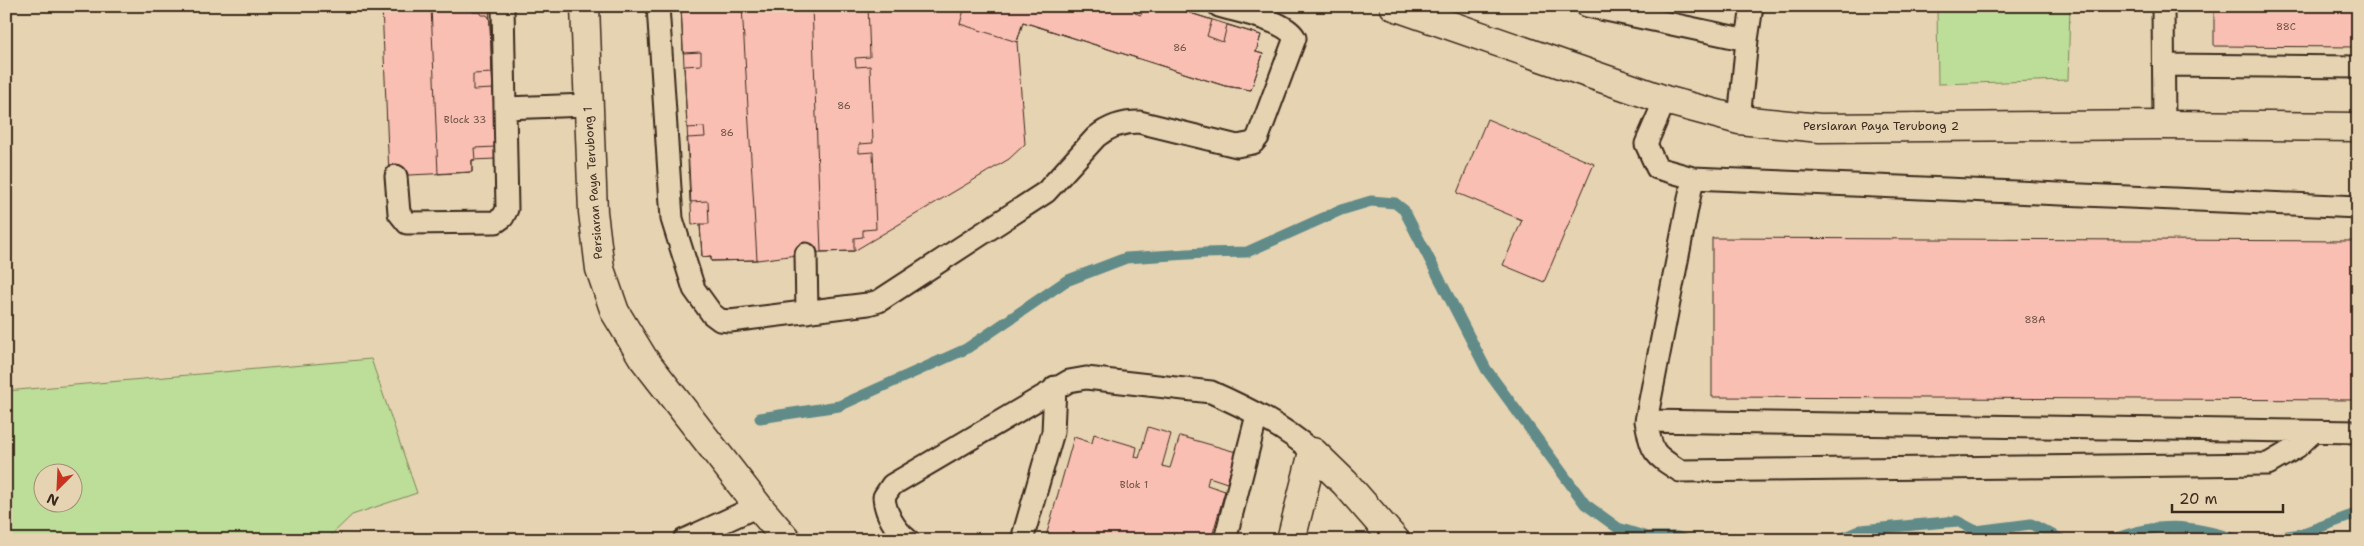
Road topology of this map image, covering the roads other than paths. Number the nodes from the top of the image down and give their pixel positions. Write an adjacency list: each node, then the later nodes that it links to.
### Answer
1 (503, 6): 15 (lane)
2 (585, 6): 14 (street, Persiaran Paya Terubong 1)
3 (658, 6): 23 (lane)
4 (1219, 6): 23 (lane)
5 (1394, 6): 9 (street, Persiaran Paya Terubong 2)
6 (1587, 6): 10 (lane)
7 (1752, 6): 10 (lane)
8 (2163, 6): 11 (lane)
9 (1462, 17): 13 (street, Persiaran Paya Terubong 2)
10 (1747, 40): 16 (lane)
11 (2164, 65): 12 (lane); 17 (lane)
12 (2358, 67)
13 (1665, 100): 16 (street, Persiaran Paya Terubong 2); 20 (lane)
14 (588, 105): 15 (lane); 30 (street, Persiaran Paya Terubong 1)
15 (504, 108): 19 (lane)
16 (1739, 120): 17 (street, Persiaran Paya Terubong 2)
17 (2164, 125): 18 (street, Persiaran Paya Terubong 2)
18 (2358, 127)
19 (396, 176)
20 (1693, 178): 21 (lane); 26 (lane)
21 (2358, 207)
22 (806, 254): 23 (lane)
23 (807, 312)
24 (1056, 387): 25 (lane); 33 (lane); 34 (lane)
25 (1257, 415): 29 (lane); 35 (lane)
26 (1646, 421): 27 (lane); 27 (lane)
27 (2313, 432): 28 (lane)
28 (2358, 432)
29 (1313, 452): 36 (street); 37 (street)
30 (758, 506): 31 (lane); 32 (street, Persiaran Paya Terubong 1)
31 (684, 540)
32 (787, 540)
33 (908, 540)
34 (1022, 540)
35 (1225, 540)
36 (1290, 540)
37 (1395, 540)

